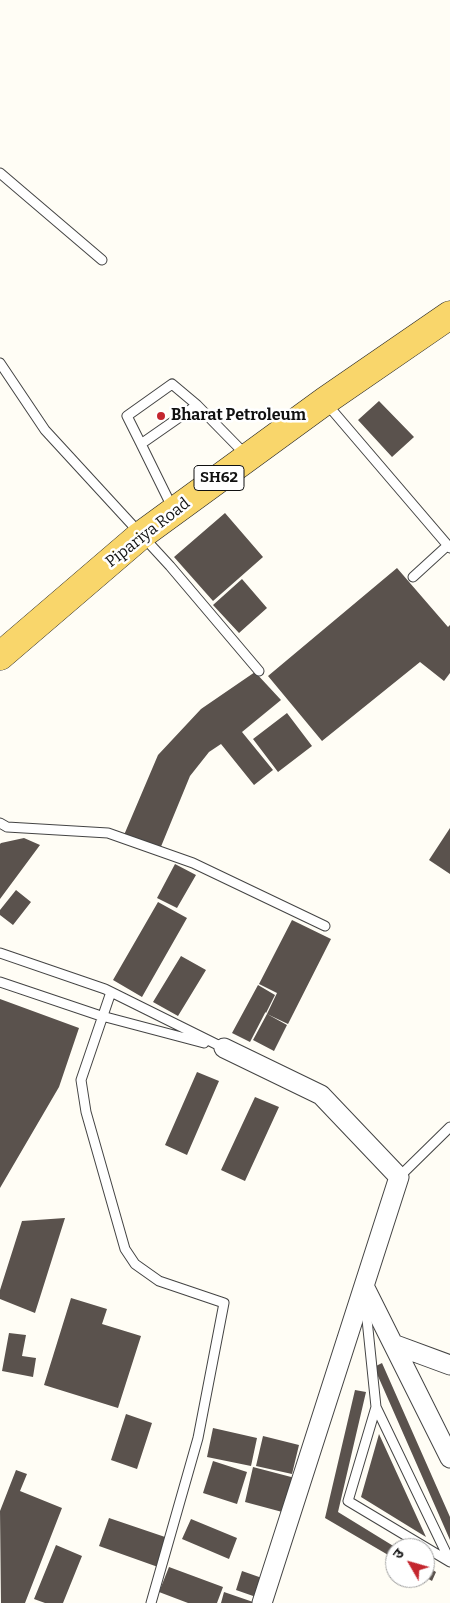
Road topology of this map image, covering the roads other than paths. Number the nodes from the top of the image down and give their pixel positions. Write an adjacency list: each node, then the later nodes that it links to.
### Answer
1 (0, 173): 2 (lane)
2 (102, 260)
3 (450, 315): 5 (main road, Pipariya Road / SH62)
4 (0, 363): 10 (lane)
5 (325, 401): 8 (main road, Pipariya Road / SH62); 11 (lane)
6 (197, 405): 7 (lane); 7 (lane); 8 (lane)
7 (141, 444): 9 (lane)
8 (248, 457): 9 (main road, Pipariya Road / SH62)
9 (174, 511): 10 (main road, Pipariya Road / SH62)
10 (140, 536): 13 (main road, Pipariya Road / SH62); 14 (lane)
11 (449, 546): 12 (lane)
12 (413, 577)
13 (0, 656)
14 (258, 671)
15 (0, 823): 16 (lane)
16 (325, 926)
17 (0, 953): 19 (lane)
18 (0, 982): 20 (lane)
19 (111, 992): 20 (lane); 21 (lane)
20 (102, 1016): 21 (lane); 30 (lane)
21 (224, 1048): 23 (street)
22 (450, 1127): 23 (lane)
23 (399, 1177): 24 (street)
24 (364, 1286): 25 (street); 27 (lane); 31 (street)
25 (393, 1344): 26 (street); 28 (street)
26 (450, 1365)
27 (376, 1407): 29 (lane); 29 (lane)
28 (450, 1458)
29 (450, 1562)
30 (151, 1603)
31 (262, 1603)

